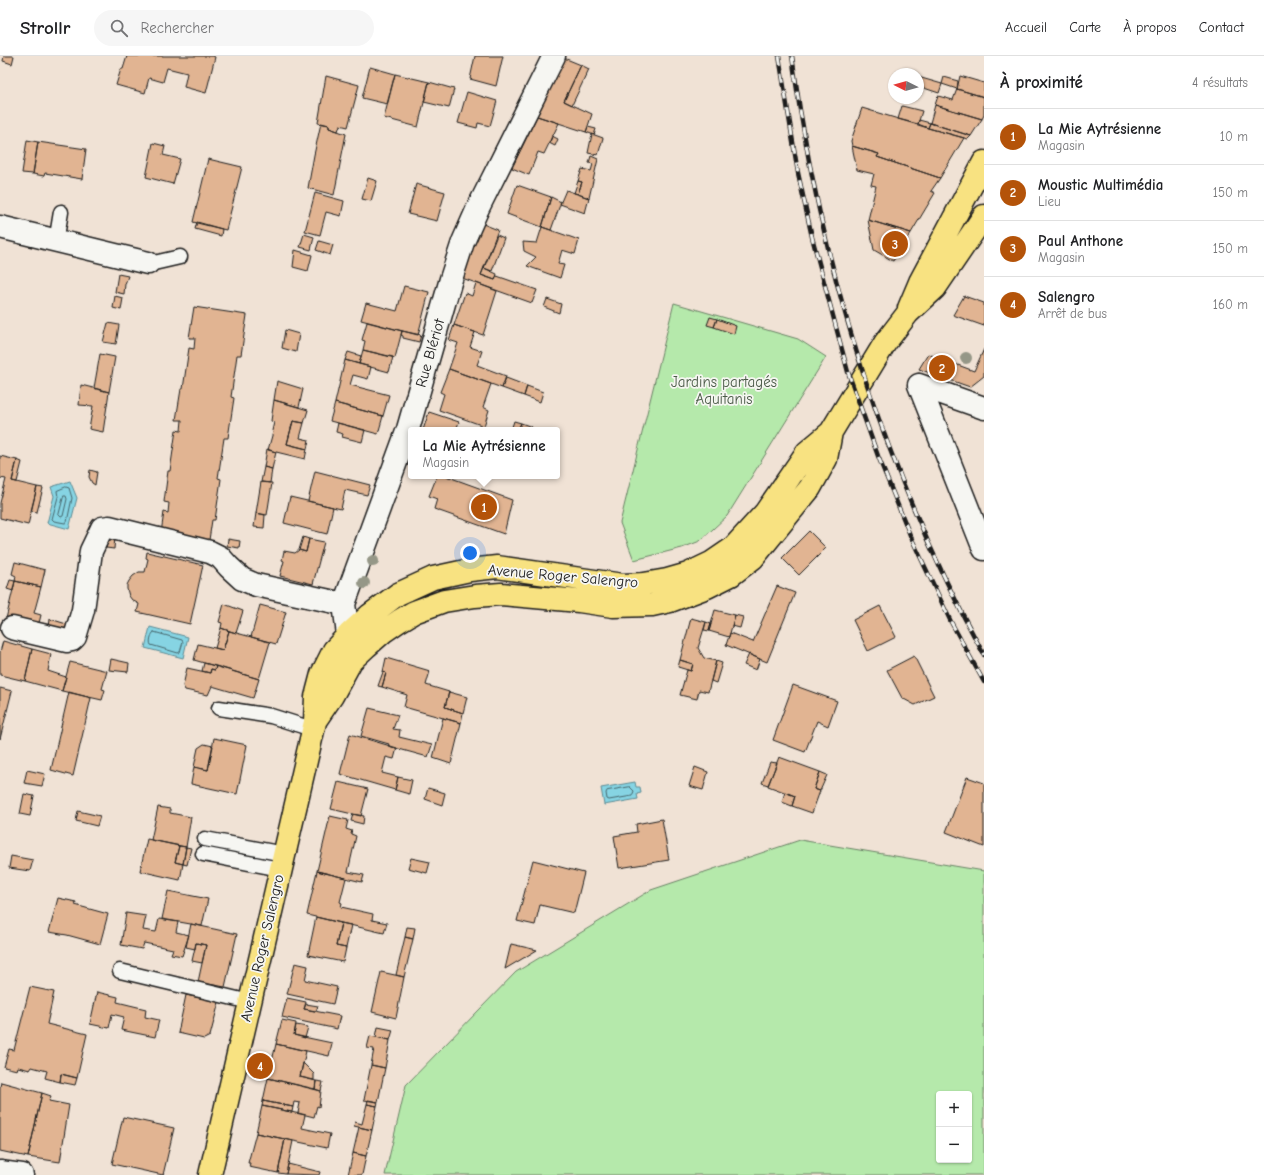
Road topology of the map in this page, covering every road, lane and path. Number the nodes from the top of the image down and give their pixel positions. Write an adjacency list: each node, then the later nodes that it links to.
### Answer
1 (554, 56): 11 (street, Rue Blériot)
2 (984, 162): 9 (main road)
3 (61, 212): 6 (lane)
4 (984, 216): 9 (main road)
5 (0, 227): 6 (street)
6 (56, 242): 8 (street)
7 (180, 257): 8 (lane)
8 (148, 263)
9 (908, 313): 13 (main road, Avenue Roger Salengro)
10 (984, 408): 14 (street)
11 (409, 427)
12 (408, 429): 15 (street, Rue Blériot)
13 (831, 432): 17 (main road, Avenue Roger Salengro); 18 (main road, Avenue Roger Salengro)
14 (984, 549)
15 (344, 604): 16 (street); 17 (street, Rue Blériot)
16 (12, 628)
17 (349, 634): 18 (street, Rue Blériot); 20 (main road, Avenue Roger Salengro)
18 (351, 661): 20 (main road, Avenue Roger Salengro)
19 (219, 708): 20 (lane)
20 (313, 725): 23 (main road, Avenue Roger Salengro)
21 (205, 839): 23 (lane)
22 (203, 854): 23 (lane)
23 (282, 861): 25 (main road, Avenue Roger Salengro)
24 (120, 971): 25 (lane)
25 (250, 1002): 28 (main road, Avenue Roger Salengro)
26 (0, 1172): 27 (street)
27 (22, 1175)
28 (210, 1175)

